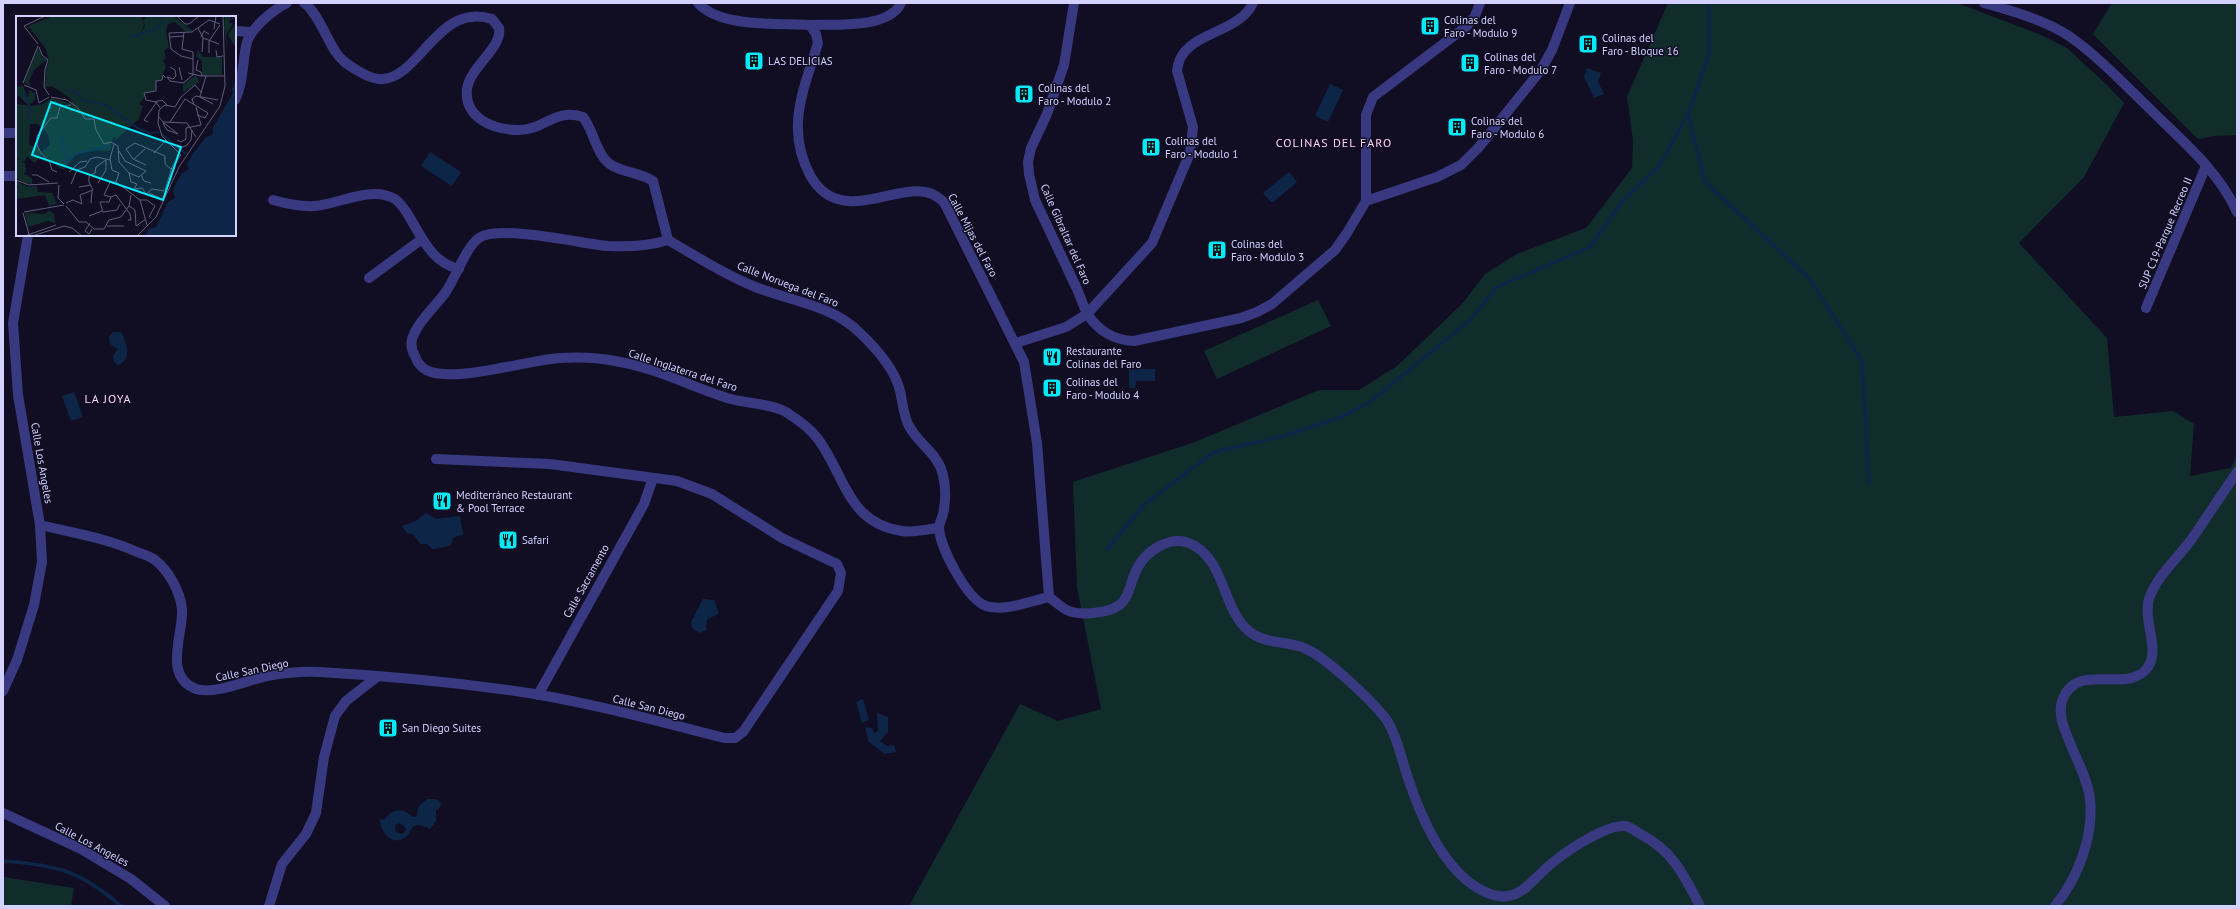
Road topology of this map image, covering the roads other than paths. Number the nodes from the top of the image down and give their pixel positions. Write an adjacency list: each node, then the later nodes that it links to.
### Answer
1 (287, 3): 12 (street)
2 (304, 3): 24 (street)
3 (698, 3): 10 (street)
4 (901, 3): 10 (street)
5 (1074, 3): 28 (street, Calle Gibraltar del Faro)
6 (1253, 3): 28 (street)
7 (1480, 3): 20 (street)
8 (1570, 3): 20 (street)
9 (1984, 3): 16 (street)
10 (810, 24): 29 (street, Calle Mijas del Faro)
11 (236, 31): 12 (street)
12 (252, 32): 13 (street)
13 (236, 97)
14 (3, 133): 15 (street)
15 (16, 133)
16 (2206, 166): 21 (street); 27 (street, SUP C19-Parque Recreo II)
17 (3, 176): 18 (street)
18 (16, 176)
19 (273, 200): 23 (street)
20 (1366, 201): 28 (street, Calle Gibraltar del Faro)
21 (2237, 212)
22 (28, 236): 33 (street, Calle Los Angeles)
23 (422, 239): 25 (street); 26 (street)
24 (668, 240): 25 (street, Calle Inglaterra del Faro); 34 (street, Calle Noruega del Faro)
25 (459, 269): 34 (street, Calle Inglaterra del Faro)
26 (369, 278)
27 (2146, 308)
28 (1087, 314): 29 (street)
29 (1016, 344): 35 (street, Calle Mijas del Faro)
30 (436, 459): 32 (street, Calle San Diego)
31 (2237, 472): 43 (street)
32 (653, 478): 38 (street, Calle Sacramento); 38 (street, Calle San Diego)
33 (40, 525): 36 (street, Calle San Diego); 37 (street, Calle Los Angeles)
34 (939, 528): 35 (street)
35 (1049, 597): 42 (street)
36 (378, 676): 38 (street, Calle San Diego); 41 (street)
37 (3, 691)
38 (538, 695)
39 (3, 813): 40 (street, Calle Los Angeles)
40 (164, 906)
41 (269, 906)
42 (1700, 906)
43 (2055, 906)

